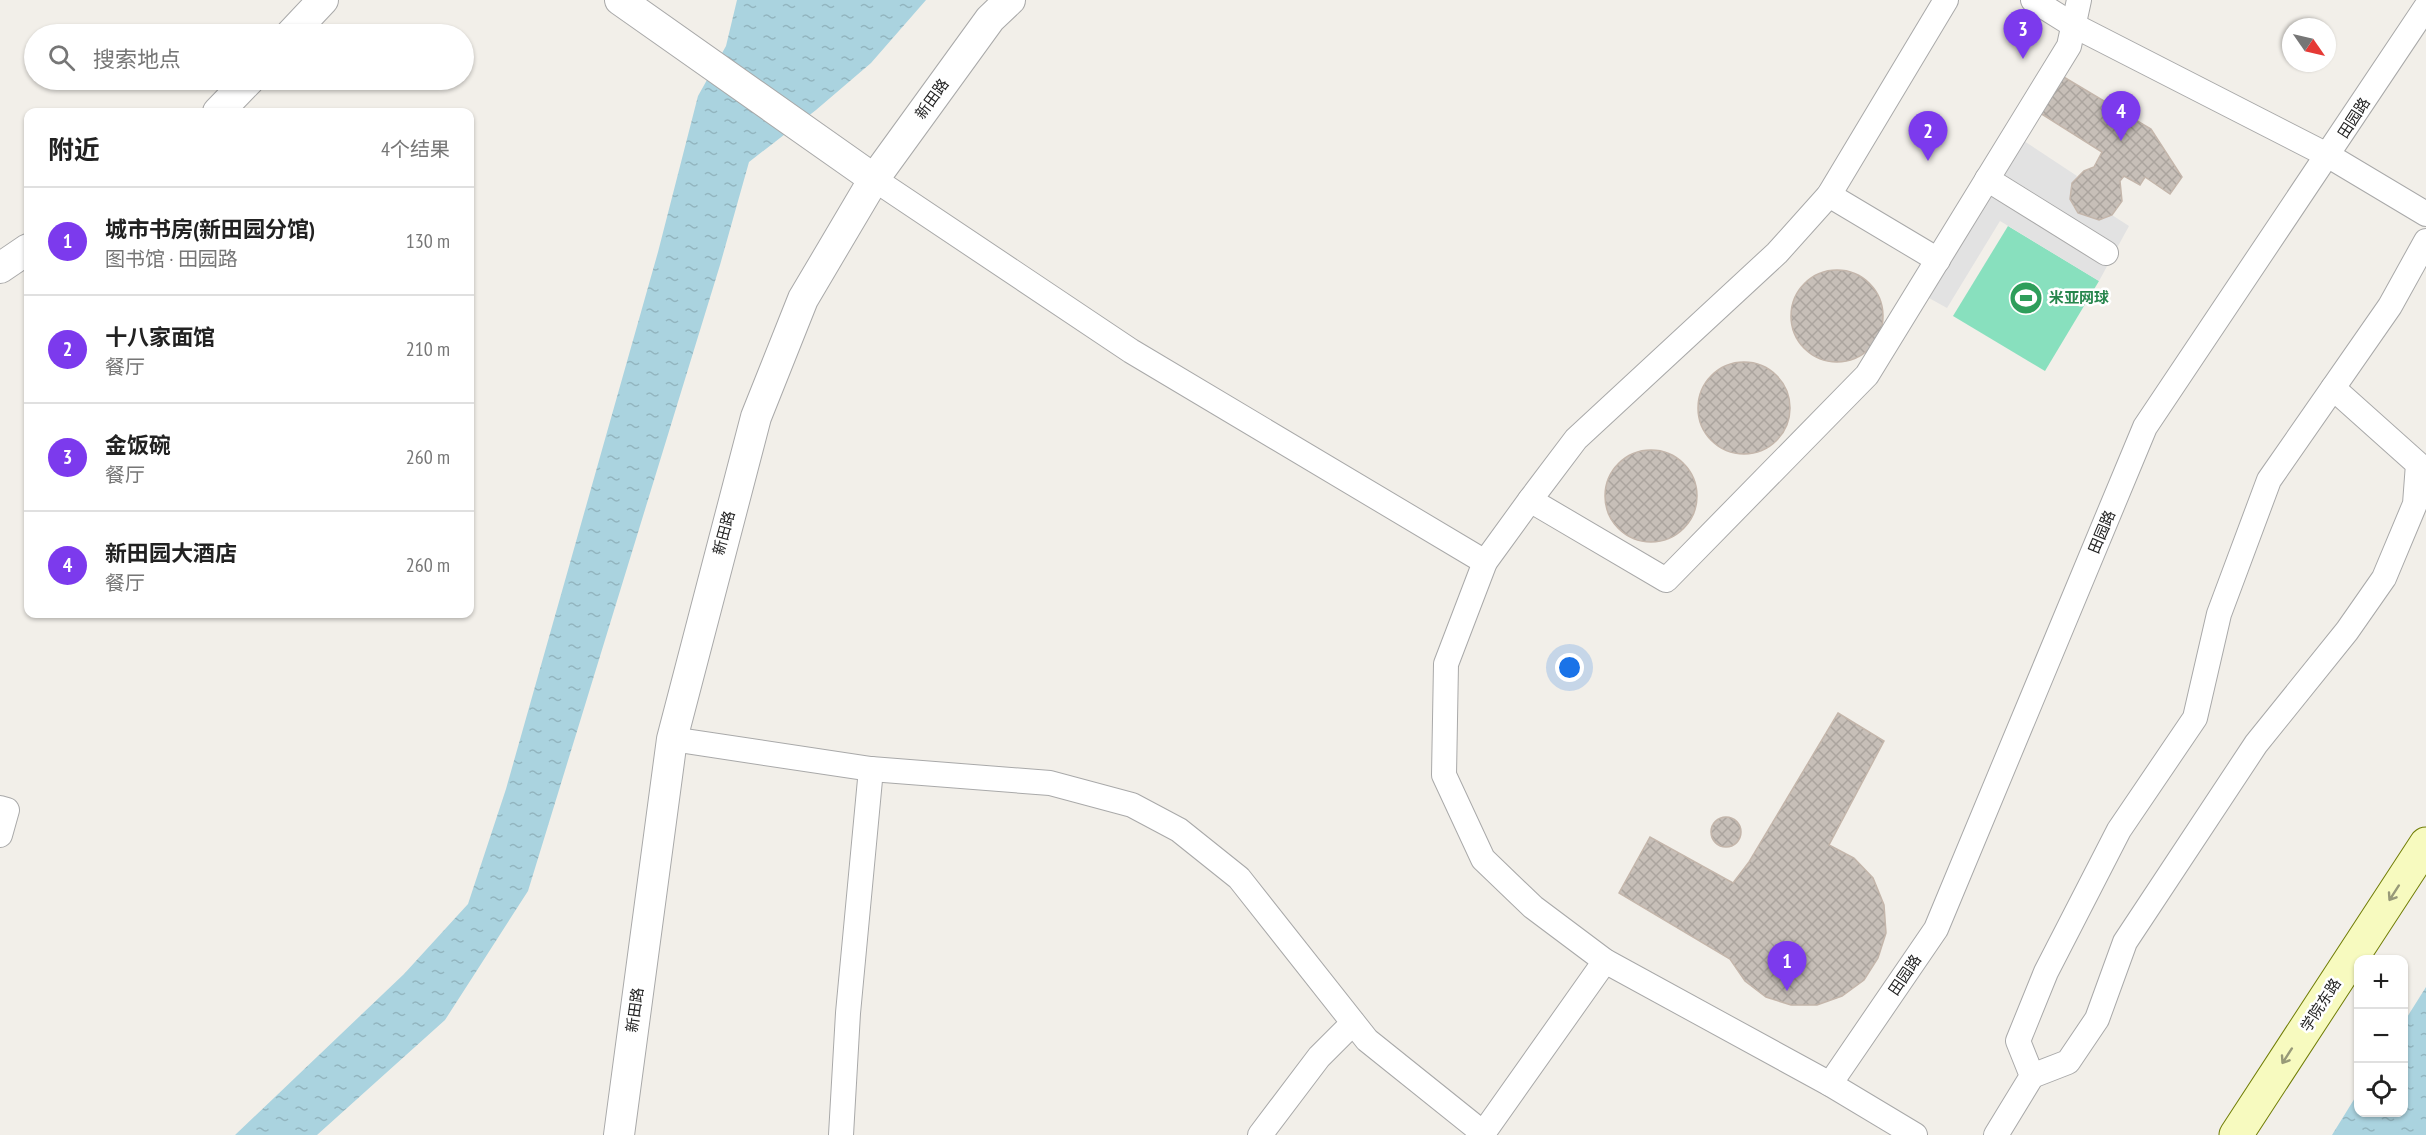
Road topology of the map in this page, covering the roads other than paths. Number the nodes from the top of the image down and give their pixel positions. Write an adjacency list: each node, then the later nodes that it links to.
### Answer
1 (324, 0): 8 (street)
2 (620, 0): 13 (street)
3 (1010, 0): 13 (street, 新田路)
4 (1946, 0): 15 (street)
5 (2033, 0): 9 (street)
6 (2079, 0): 9 (street)
7 (2426, 7): 12 (street, 田园路)
8 (301, 24)
9 (2073, 25): 12 (street); 14 (street)
10 (239, 90): 11 (street)
11 (222, 108)
12 (2329, 156): 16 (street); 36 (street, 田园路)
13 (874, 179): 24 (street); 25 (street, 新田路)
14 (1988, 179): 19 (street); 20 (street)
15 (1829, 195): 20 (street); 23 (street)
16 (2426, 214)
17 (2426, 241): 22 (street)
18 (24, 252): 21 (street)
19 (2106, 253)
20 (1938, 260): 23 (street)
21 (0, 268)
22 (2333, 388): 35 (street); 35 (street)
23 (1530, 500): 24 (street)
24 (1485, 562): 32 (street)
25 (672, 739): 26 (street); 38 (street, 新田路)
26 (871, 768): 34 (street); 39 (street)
27 (0, 808): 28 (street)
28 (0, 835)
29 (2426, 844): 43 (main road, 学院东路, one-way to 43)
30 (2426, 883): 31 (main road)
31 (2379, 955)
32 (1605, 961): 36 (street); 37 (street)
33 (2354, 992): 44 (main road, 学院东路)
34 (1353, 1023): 37 (street); 40 (street)
35 (2032, 1076): 42 (street)
36 (1830, 1084): 41 (street)
37 (1483, 1134)
38 (619, 1135)
39 (841, 1135)
40 (1260, 1135)
41 (1915, 1135)
42 (1996, 1135)
43 (2236, 1135)
44 (2261, 1135)

